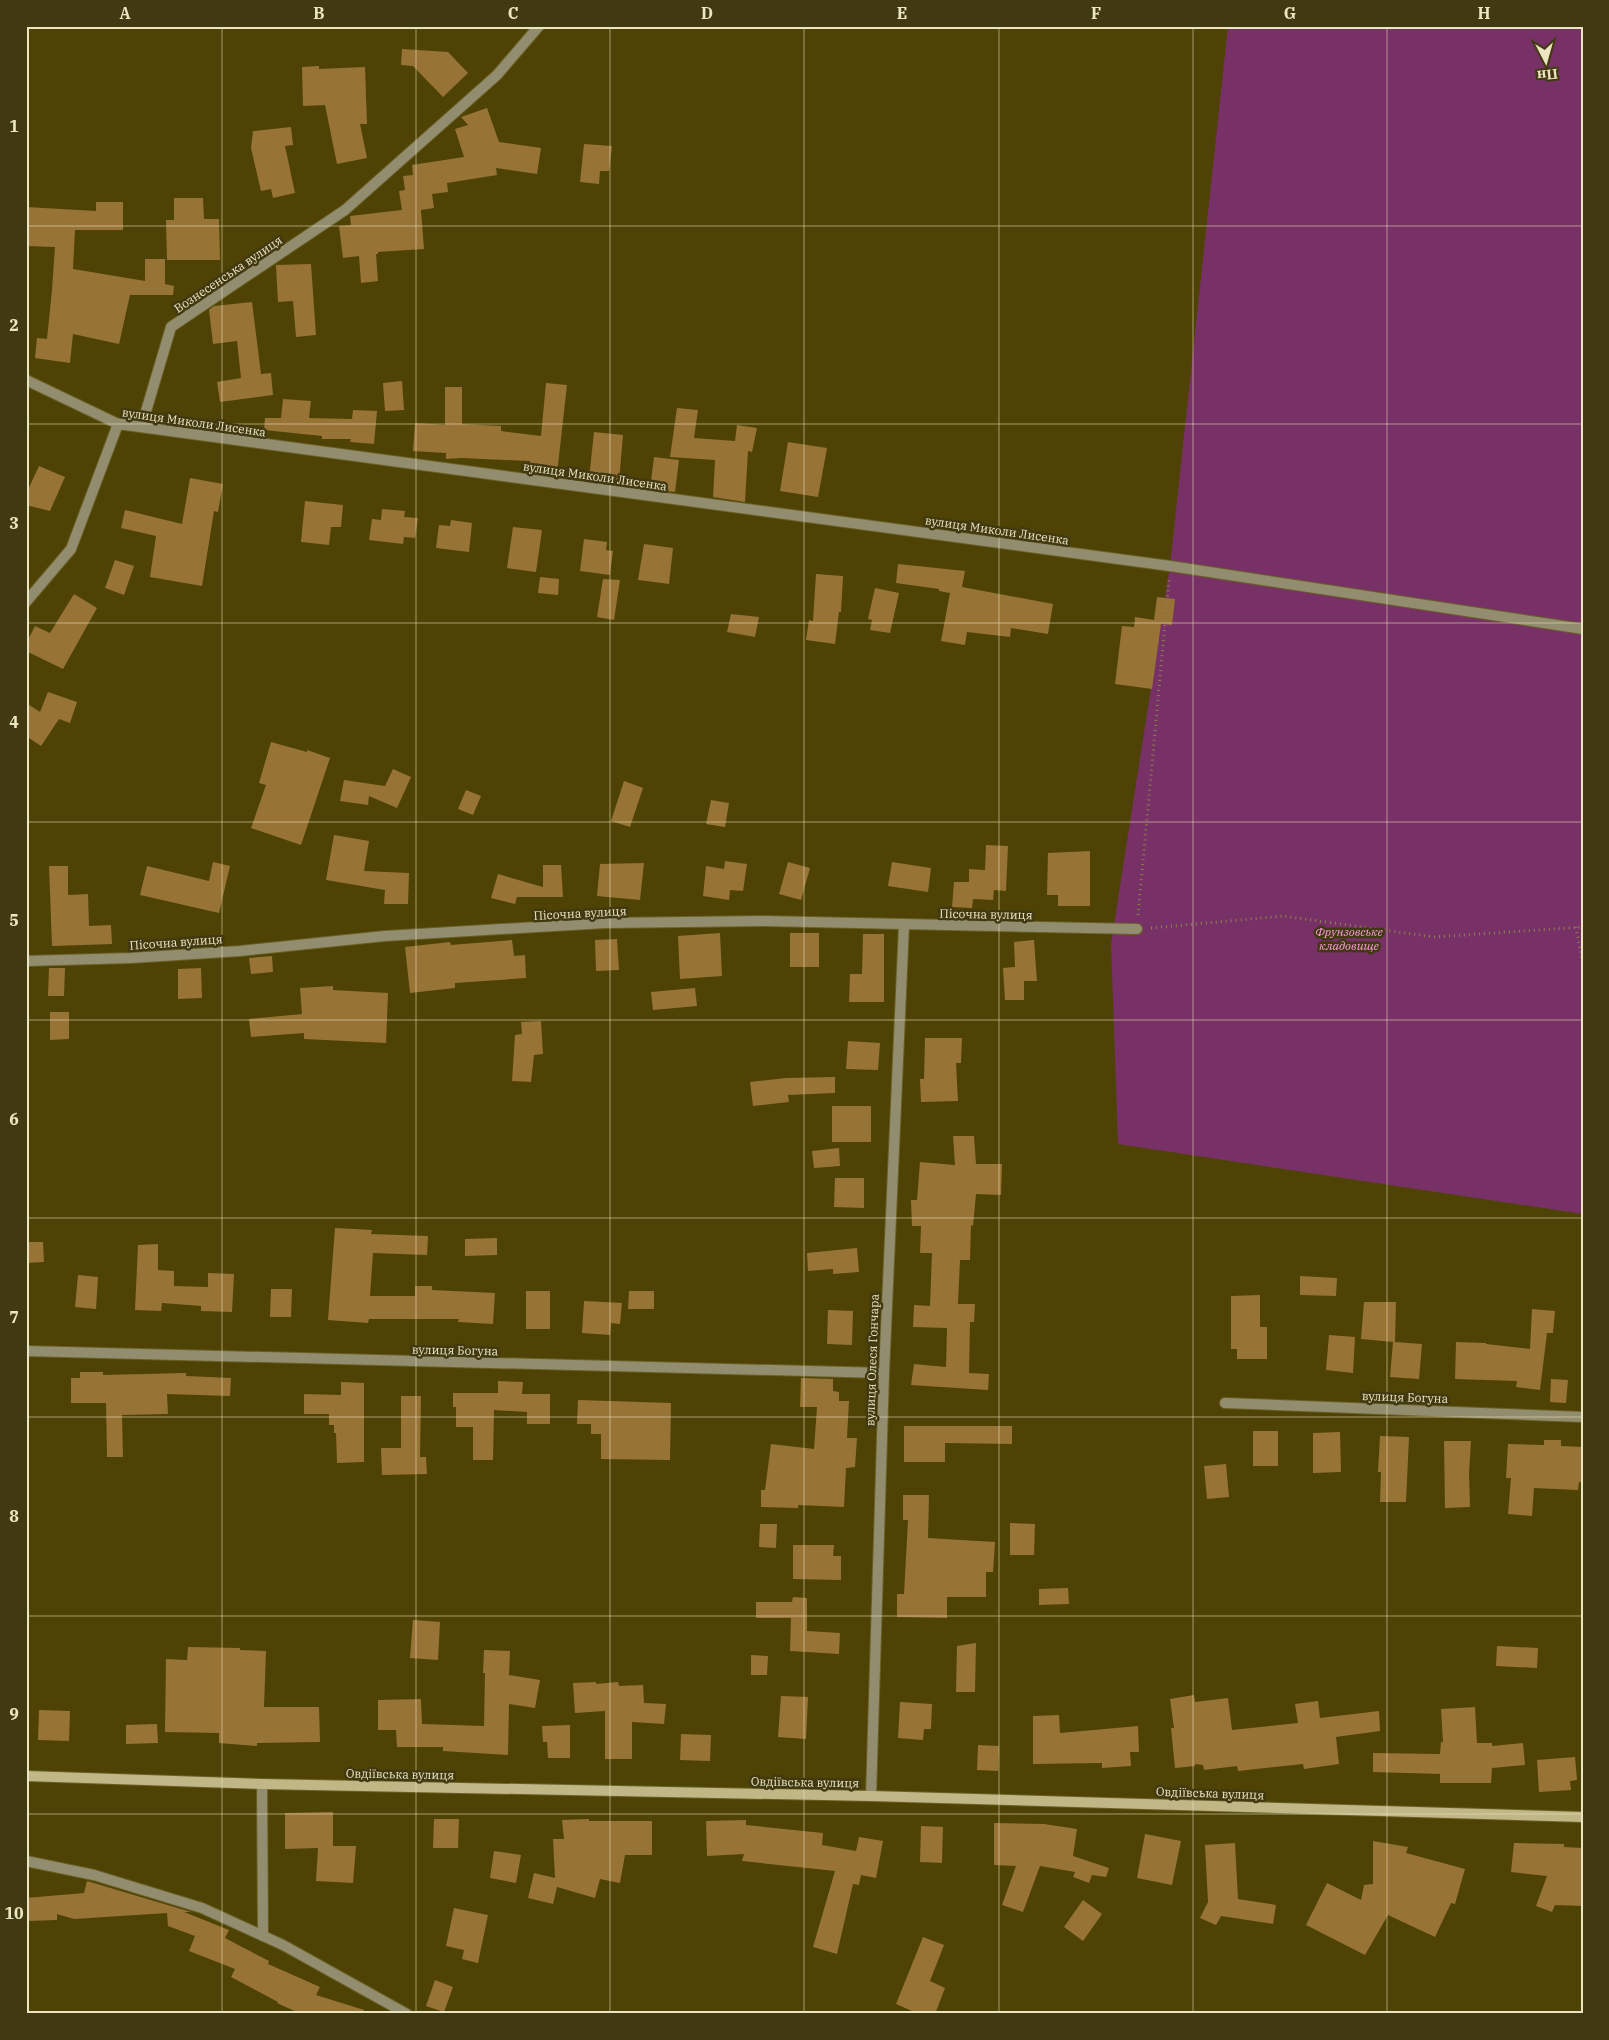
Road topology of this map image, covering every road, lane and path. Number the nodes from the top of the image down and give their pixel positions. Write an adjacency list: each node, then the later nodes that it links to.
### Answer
1 (539, 26): 3 (street, Вознесенська вулиця)
2 (26, 380): 3 (street, вулиця Миколи Лисенка)
3 (118, 424): 4 (street, вулиця Миколи Лисенка); 5 (street)
4 (1170, 566): 6 (street, вулиця Миколи Лисенка); 10 (path)
5 (26, 602)
6 (1583, 629)
7 (904, 925): 10 (street, Пісочна вулиця); 11 (street, Пісочна вулиця); 14 (street, вулиця Олеся Гончара)
8 (1576, 927): 9 (path); 10 (path); 12 (path)
9 (1583, 927)
10 (1137, 930)
11 (26, 961)
12 (1583, 966)
13 (26, 1351): 14 (street, вулиця Богуна)
14 (884, 1373): 19 (street, вулиця Олеся Гончара)
15 (1226, 1403): 16 (street, вулиця Богуна)
16 (1583, 1417)
17 (26, 1776): 18 (main road, Овдіївська вулиця)
18 (262, 1784): 19 (main road, Овдіївська вулиця); 22 (street)
19 (870, 1796): 20 (main road, Овдіївська вулиця)
20 (1583, 1817)
21 (26, 1861): 22 (street)
22 (263, 1936): 23 (street)
23 (407, 2014)

